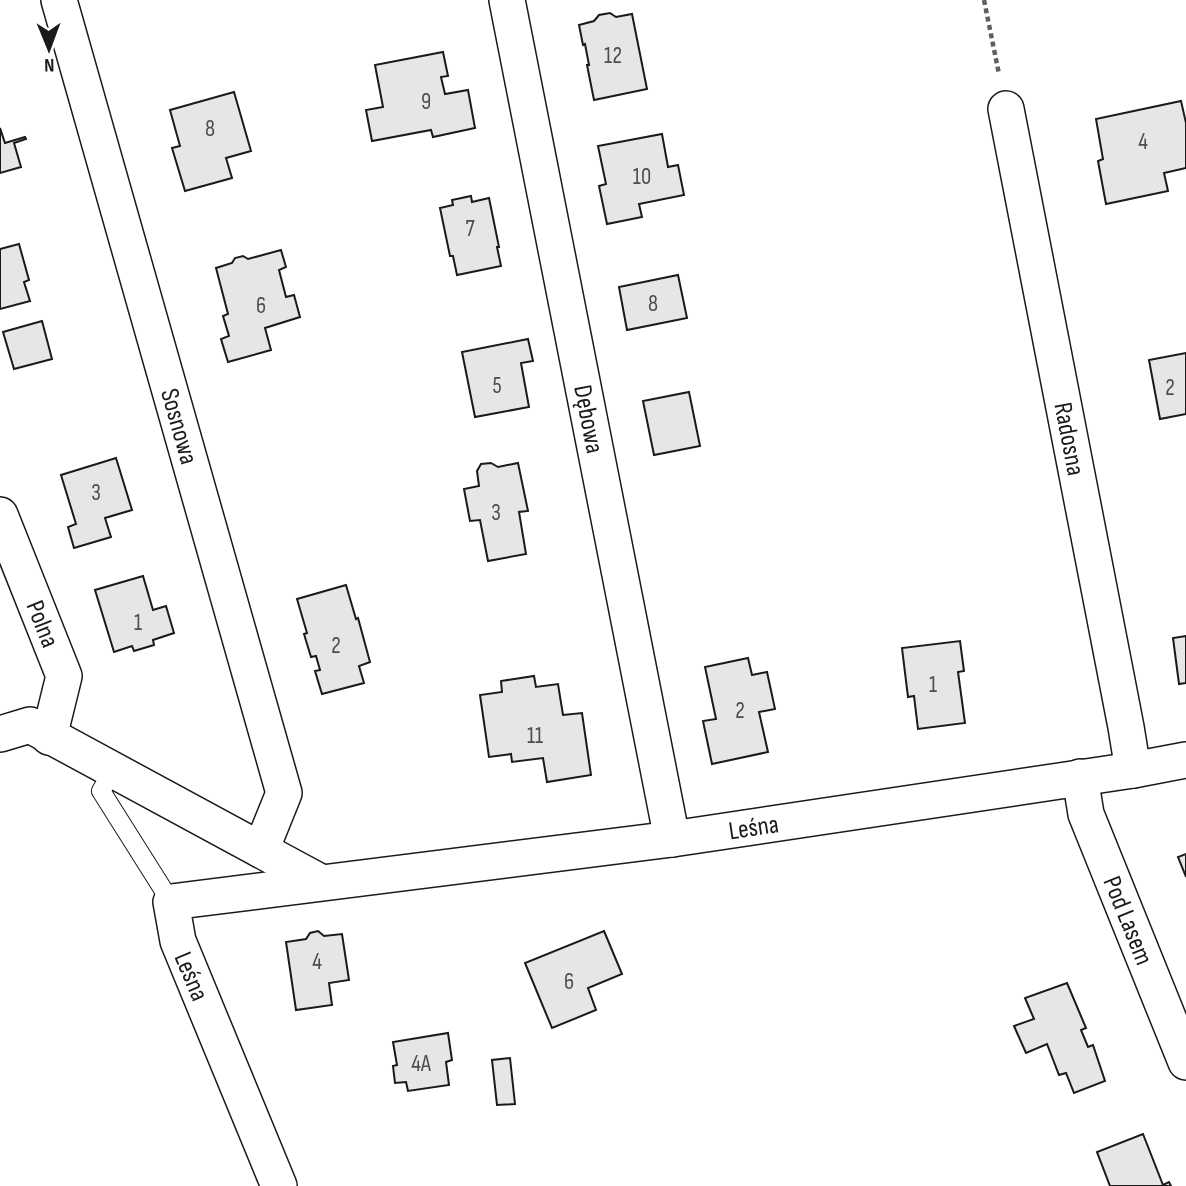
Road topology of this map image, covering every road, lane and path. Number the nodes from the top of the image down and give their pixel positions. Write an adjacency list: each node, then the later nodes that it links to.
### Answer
1 (59, 0): 13 (street, Sosnowa)
2 (507, 0): 12 (street, Dębowa)
3 (984, 0): 4 (path)
4 (1006, 110): 9 (street, Radosna)
5 (0, 515): 7 (street, Polna)
6 (0, 734): 7 (street)
7 (49, 737): 10 (street)
8 (1186, 760): 9 (street, Leśna)
9 (1133, 770): 11 (street, Leśna)
10 (113, 771): 13 (street); 15 (lane)
11 (1080, 777): 12 (street, Leśna); 16 (street, Pod Lasem)
12 (672, 839): 14 (street, Leśna)
13 (261, 850): 14 (street)
14 (320, 882): 15 (street, Leśna)
15 (172, 902): 17 (street, Leśna)
16 (1186, 1062)
17 (279, 1186)

